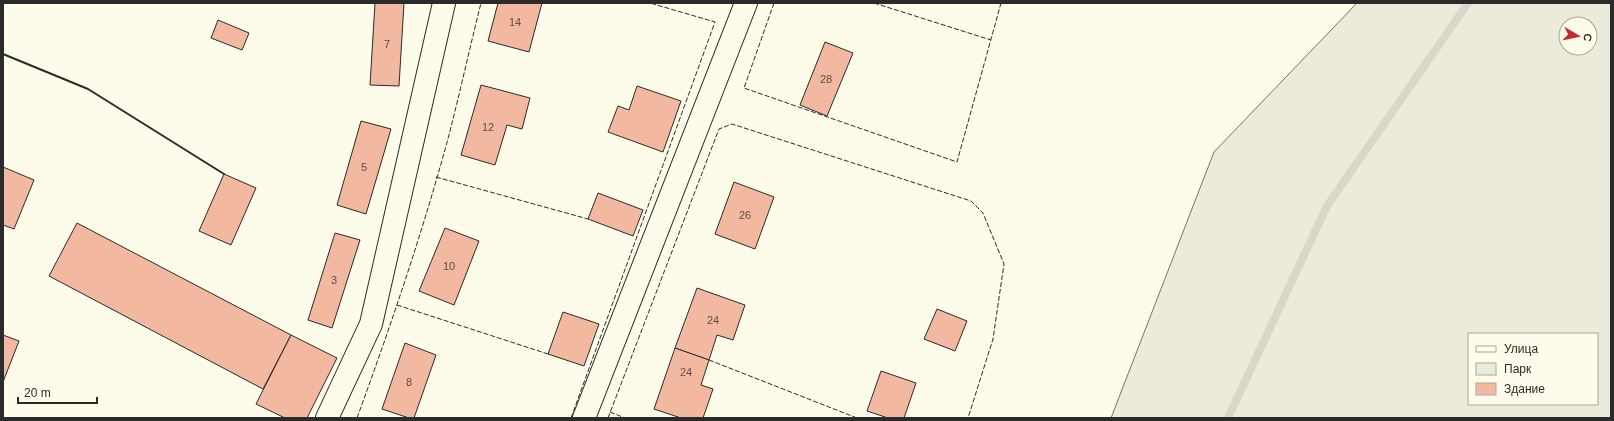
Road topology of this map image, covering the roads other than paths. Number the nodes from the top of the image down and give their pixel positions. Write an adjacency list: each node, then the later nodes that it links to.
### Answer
1 (444, 3): 3 (street)
2 (746, 3): 4 (street)
3 (327, 418)
4 (584, 418)

